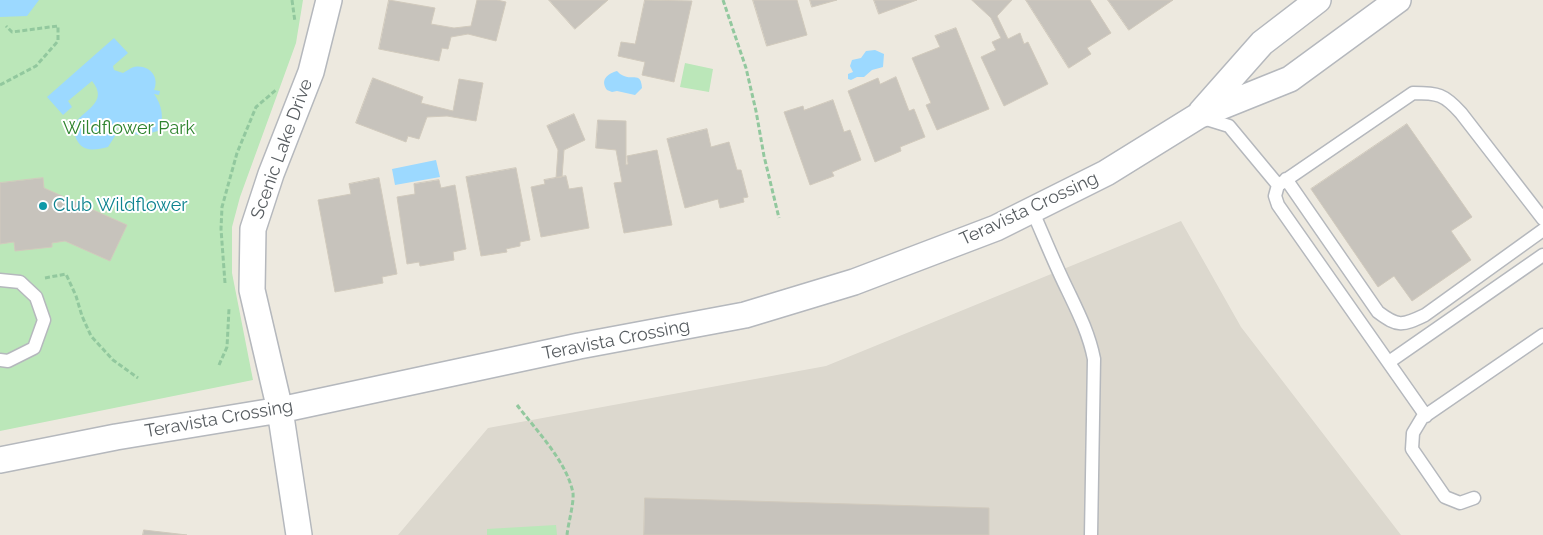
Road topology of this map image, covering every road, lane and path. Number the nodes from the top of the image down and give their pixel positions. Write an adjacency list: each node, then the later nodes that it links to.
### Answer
1 (329, 0): 21 (street, Scenic Lake Drive)
2 (723, 0): 10 (path)
3 (1318, 0): 7 (street, Teravista Crossing)
4 (1398, 0): 7 (street, Teravista Crossing)
5 (6, 26): 6 (path)
6 (0, 85)
7 (1198, 116): 8 (lane); 9 (street, Teravista Crossing)
8 (1282, 182): 11 (lane); 12 (lane); 18 (lane)
9 (1032, 210): 21 (street, Teravista Crossing); 27 (lane)
10 (780, 218)
11 (1543, 219)
12 (1543, 230)
13 (1543, 255): 18 (lane)
14 (40, 275): 19 (path)
15 (0, 280): 17 (lane)
16 (1543, 336): 22 (lane)
17 (0, 360)
18 (1388, 362): 22 (lane)
19 (138, 378)
20 (517, 405): 26 (path)
21 (280, 410): 23 (street, Teravista Crossing); 25 (street, Scenic Lake Drive)
22 (1426, 416): 24 (lane)
23 (0, 460)
24 (1474, 498)
25 (299, 535)
26 (567, 535)
27 (1091, 535)

